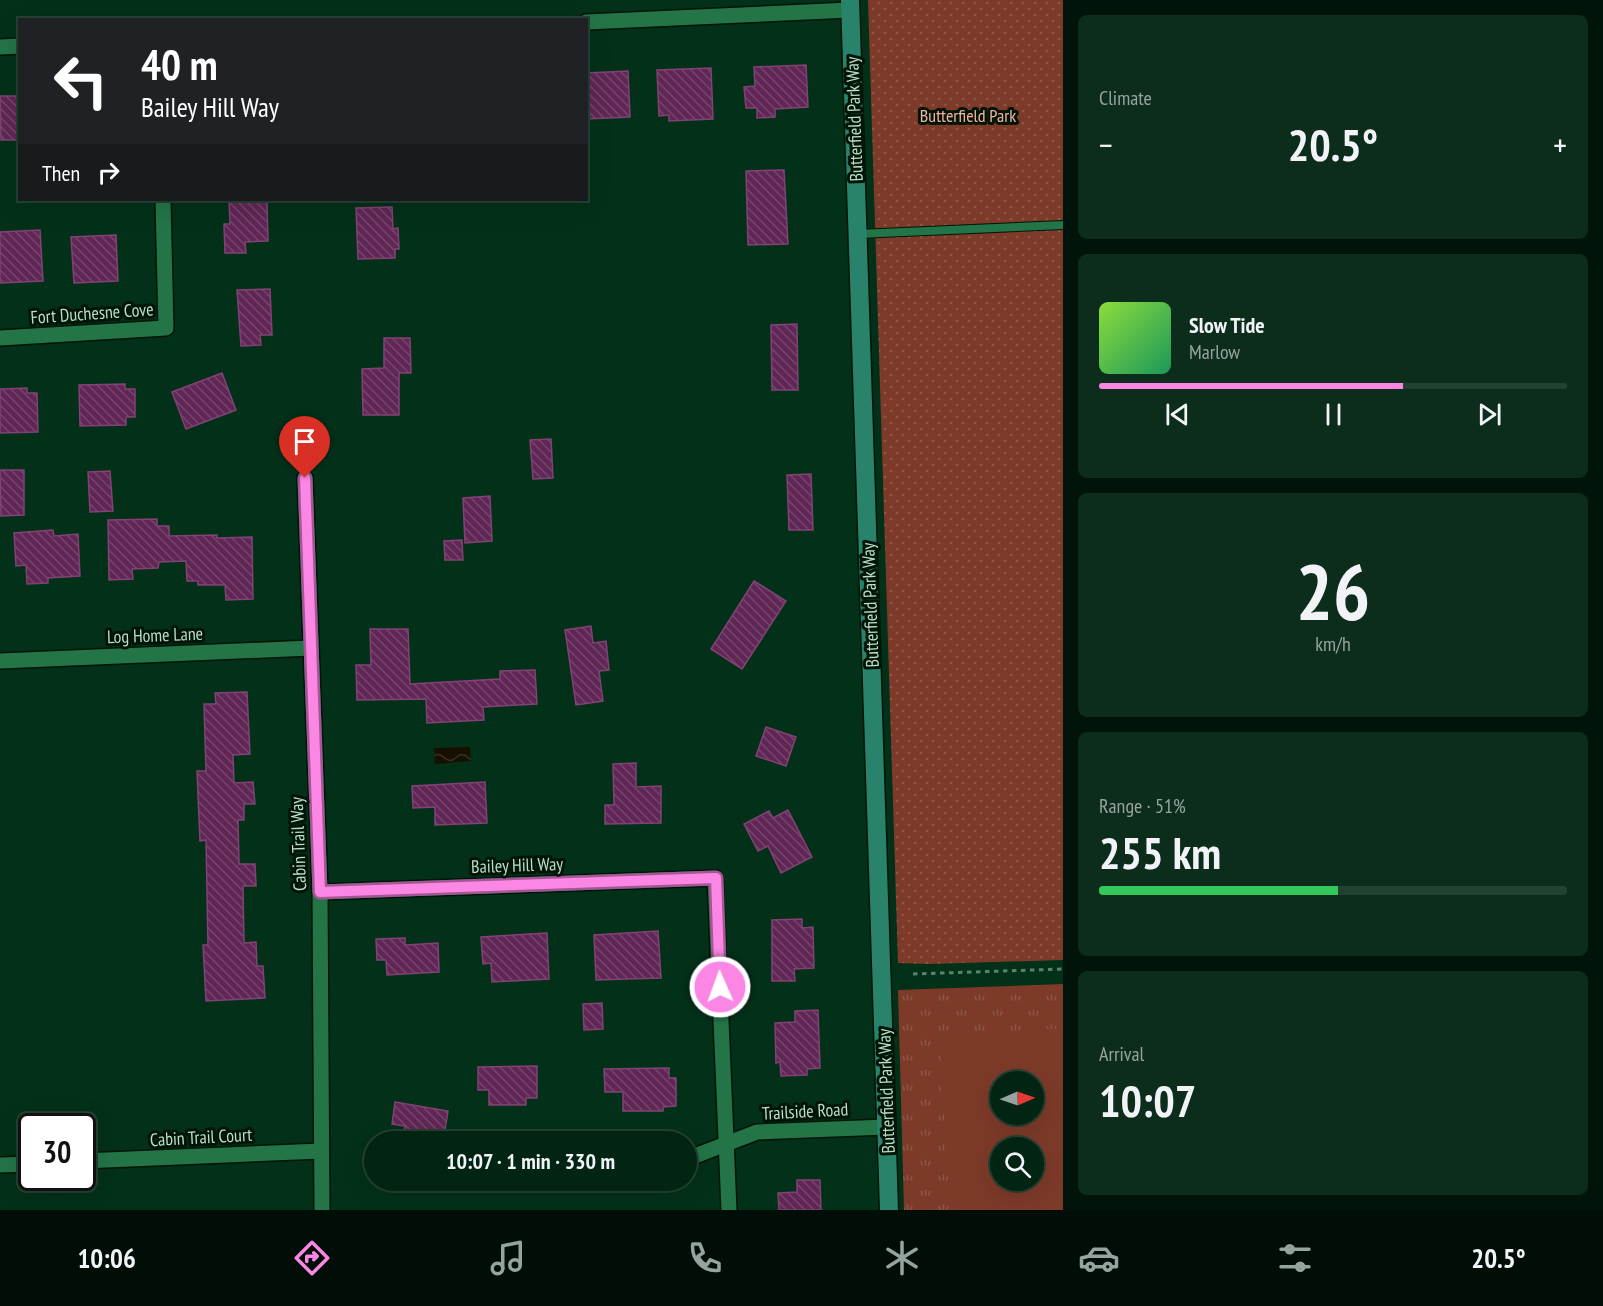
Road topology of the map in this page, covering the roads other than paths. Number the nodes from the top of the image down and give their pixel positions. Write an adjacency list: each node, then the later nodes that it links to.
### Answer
1 (850, 5): 2 (street); 7 (street, Butterfield Park Way)
2 (588, 22)
3 (18, 46): 4 (street)
4 (0, 47)
5 (163, 201): 8 (street, Fort Duchesne Cove)
6 (1063, 225): 7 (lane)
7 (858, 234): 13 (street, Butterfield Park Way)
8 (0, 338)
9 (305, 478): 10 (street, Cabin Trail Way)
10 (311, 648): 11 (street, Log Home Lane); 12 (street, Cabin Trail Way)
11 (0, 661)
12 (320, 892): 14 (street, Bailey Hill Way); 15 (street, Cabin Trail Way)
13 (887, 1127): 14 (street, Trailside Road); 22 (street, Butterfield Park Way)
14 (726, 1144): 16 (street, Trailside Road); 21 (street)
15 (321, 1151): 17 (street, Cabin Trail Court); 20 (street, Cabin Trail Way)
16 (697, 1155)
17 (96, 1160)
18 (18, 1164): 19 (street)
19 (0, 1165)
20 (322, 1210)
21 (729, 1210)
22 (889, 1210)

